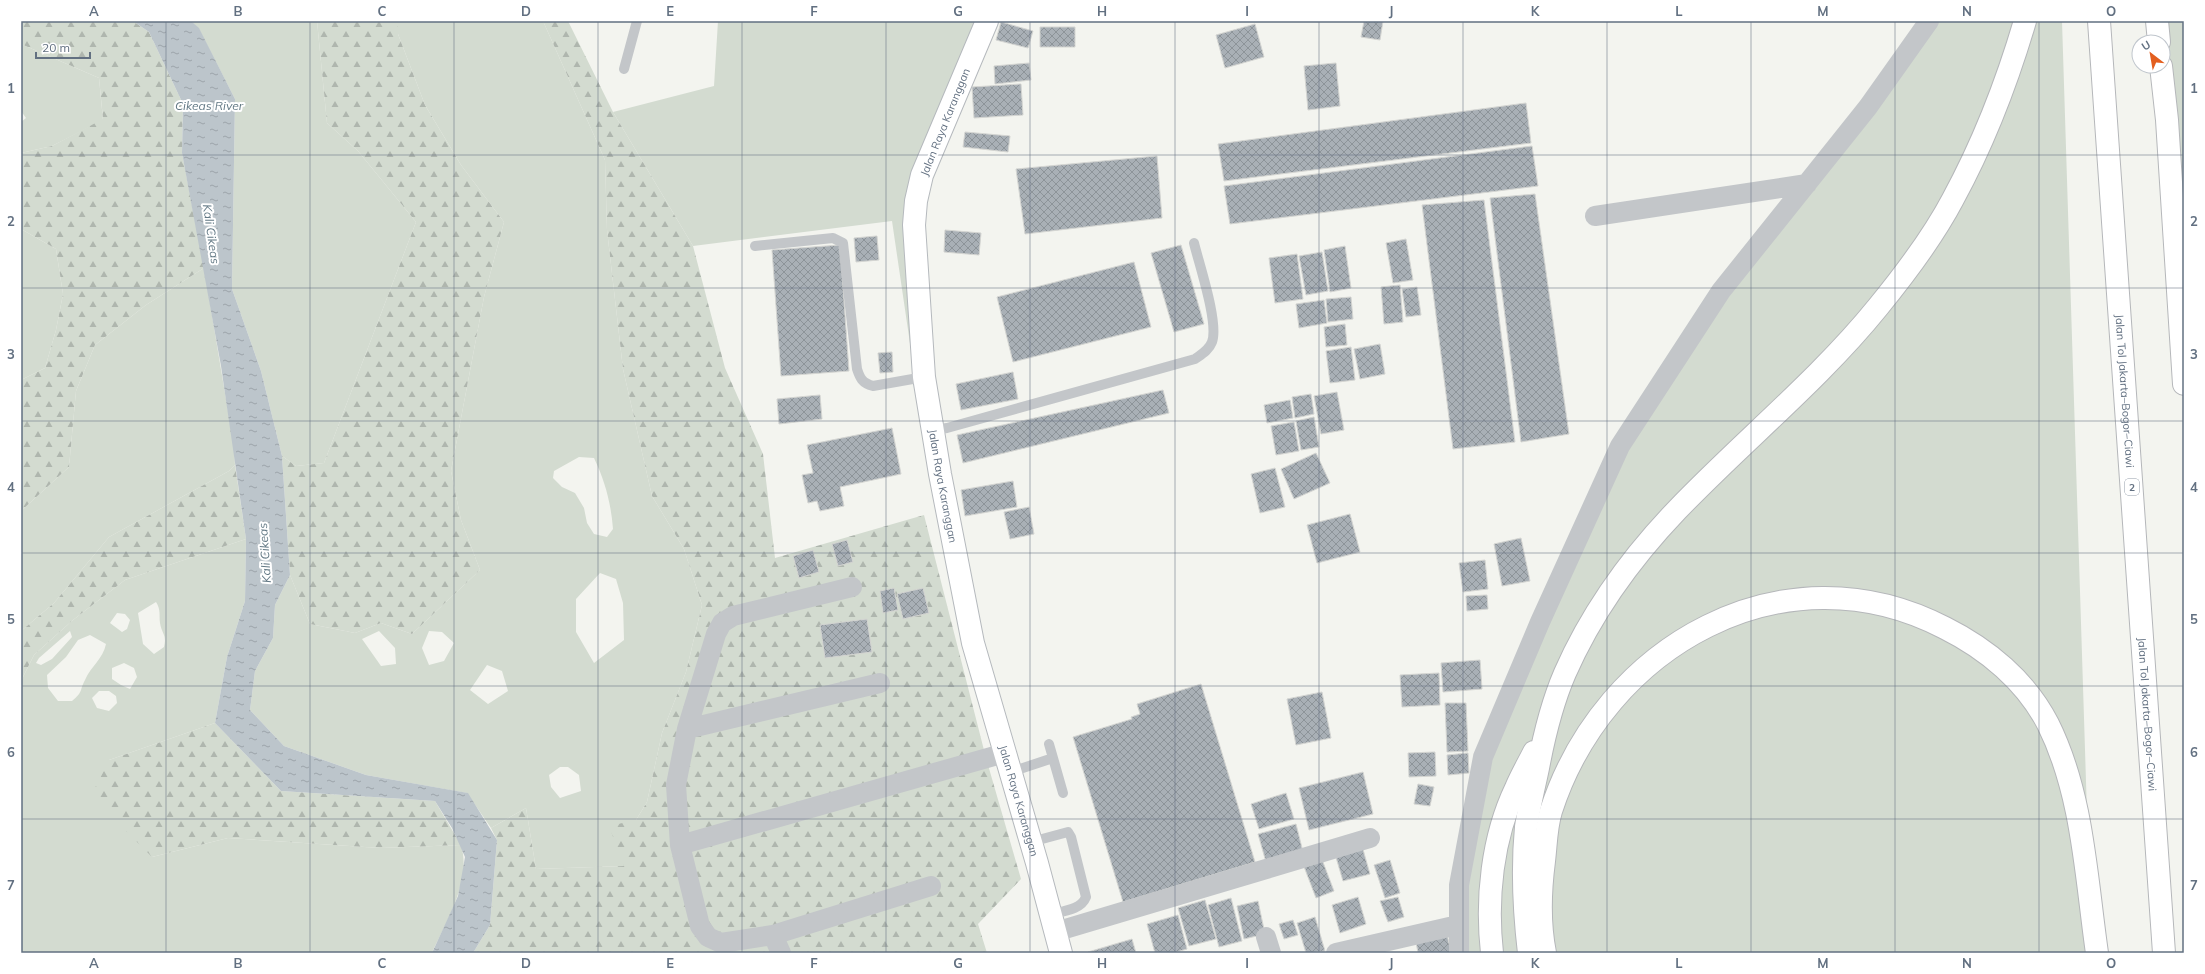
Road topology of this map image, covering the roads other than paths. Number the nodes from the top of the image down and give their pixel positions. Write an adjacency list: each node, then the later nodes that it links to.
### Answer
1 (637, 21): 8 (lane)
2 (987, 21): 16 (main road, Jalan Raya Karanggan)
3 (1929, 21): 11 (street)
4 (2025, 21): 22 (main road)
5 (2099, 21): 41 (main road, Jalan Tol Jakarta–Bogor–Ciawi / 2)
6 (2157, 21): 7 (main road)
7 (2158, 34)
8 (624, 69)
9 (2162, 74): 10 (main road)
10 (2167, 120): 13 (main road); 17 (main road)
11 (1807, 184): 12 (street); 32 (street)
12 (1595, 216)
13 (2184, 224)
14 (1194, 243): 18 (lane)
15 (755, 246): 16 (lane)
16 (924, 377): 18 (main road, Jalan Raya Karanggan)
17 (2184, 384)
18 (933, 430): 25 (main road, Jalan Raya Karanggan)
19 (852, 587): 21 (street)
20 (880, 683): 21 (street)
21 (686, 729): 29 (street)
22 (1545, 733): 37 (main road); 38 (main road)
23 (1049, 744): 24 (lane)
24 (1053, 758): 25 (lane); 26 (lane)
25 (1008, 763): 28 (main road, Jalan Raya Karanggan); 29 (street)
26 (1064, 793)
27 (1370, 838): 31 (street)
28 (1031, 842): 31 (main road, Jalan Raya Karanggan); 31 (lane)
29 (680, 845): 33 (street)
30 (931, 886): 33 (street)
31 (1053, 923): 34 (main road, Jalan Raya Karanggan)
32 (1458, 925): 35 (street); 36 (street)
33 (777, 944)
34 (1061, 953)
35 (1336, 953)
36 (1459, 953)
37 (1492, 953)
38 (1529, 953)
39 (1545, 953): 40 (main road)
40 (2097, 953)
41 (2164, 953)

